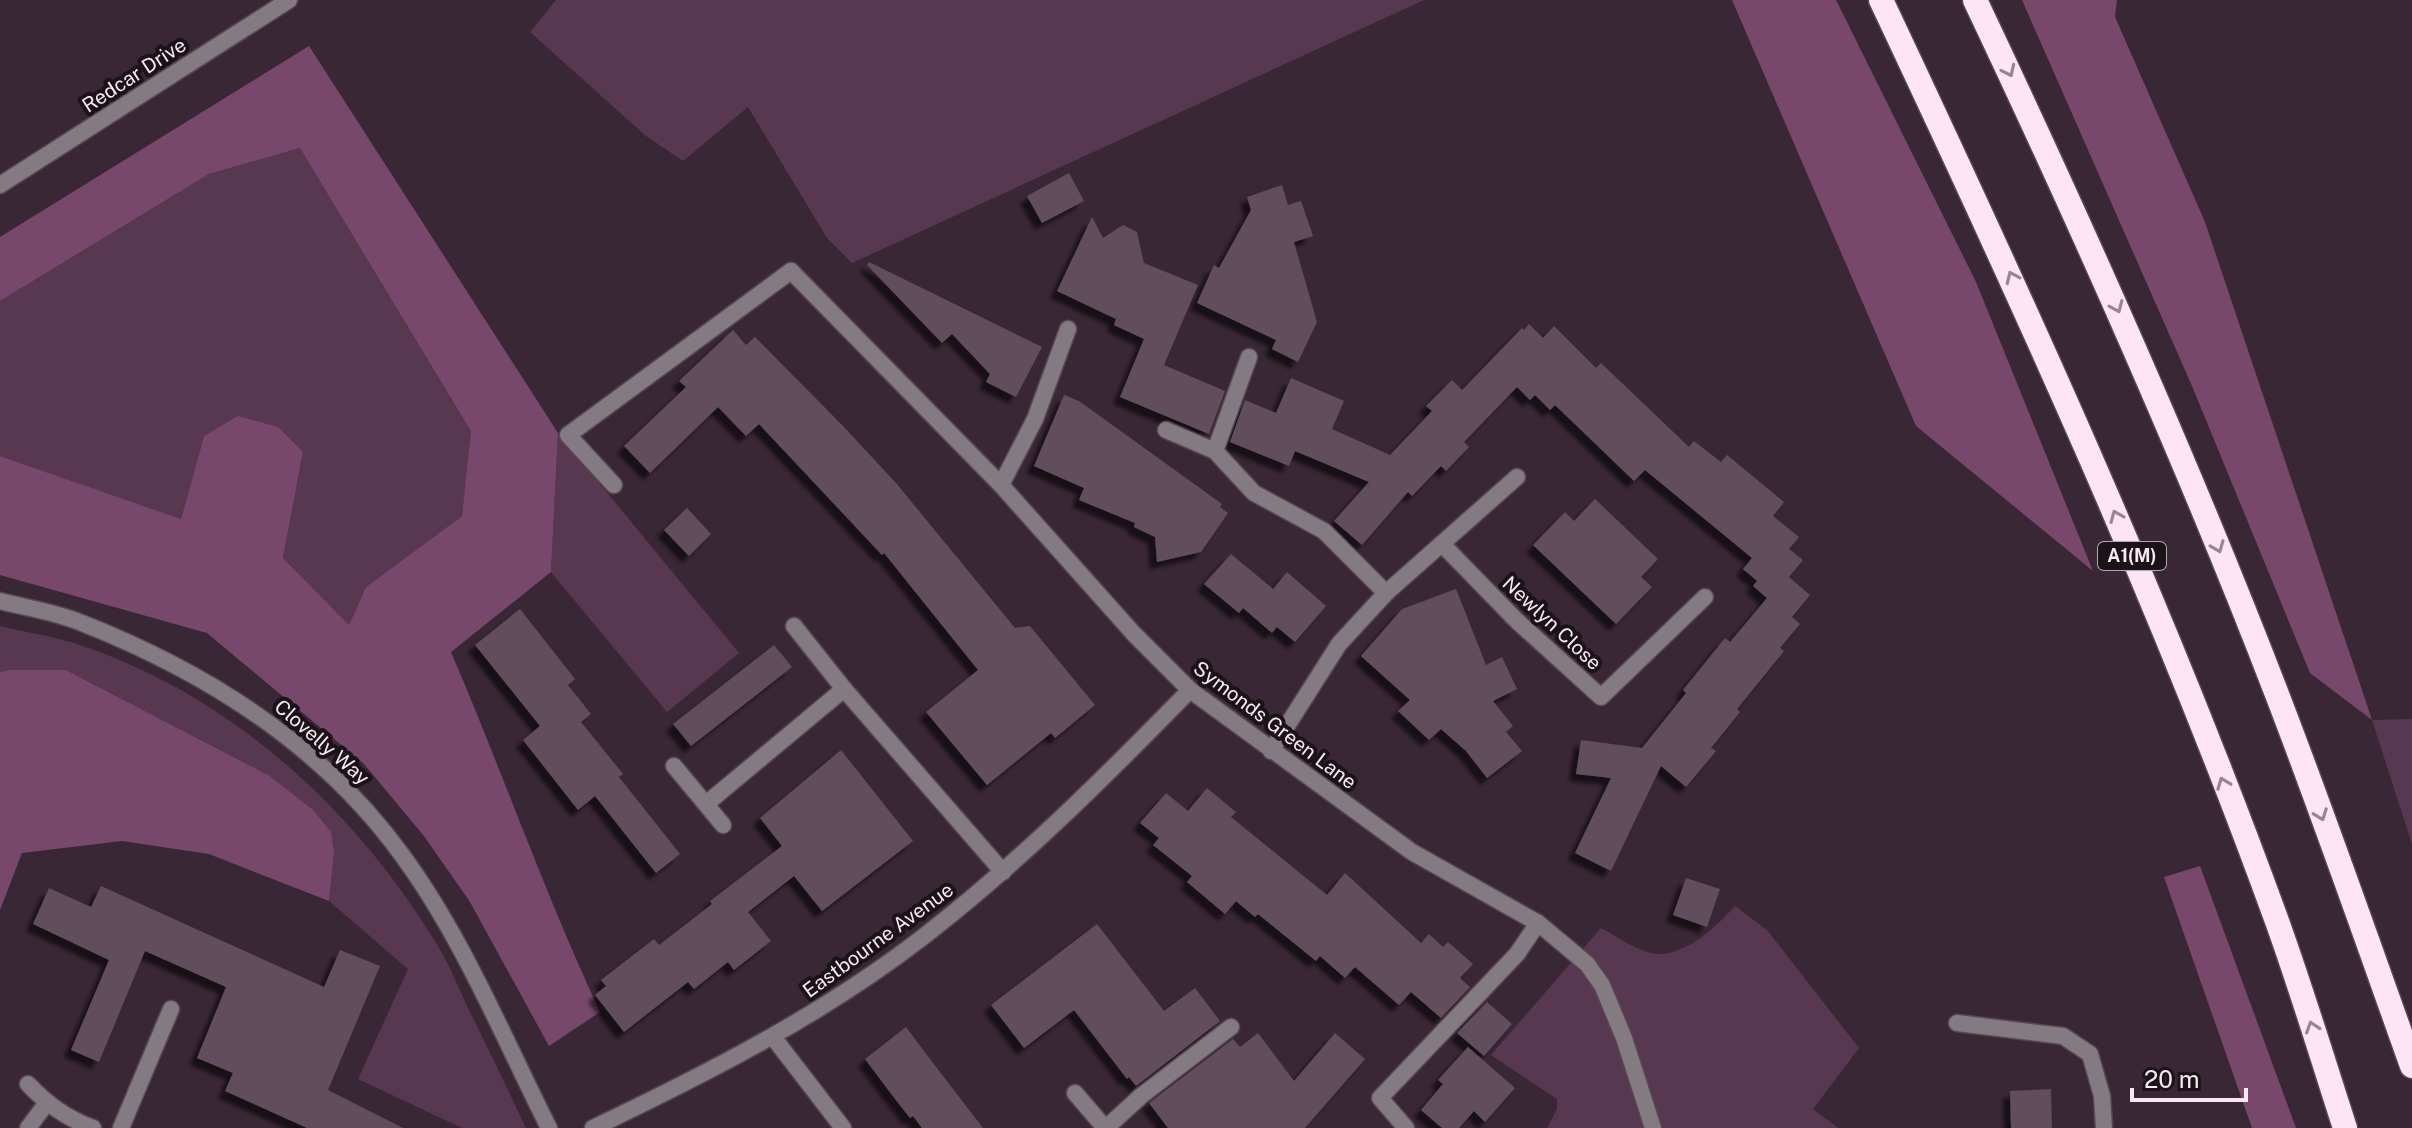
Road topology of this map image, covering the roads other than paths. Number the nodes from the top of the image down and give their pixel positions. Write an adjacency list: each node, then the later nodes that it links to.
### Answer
1 (289, 0): 4 (street, Redcar Drive)
2 (1881, 0): 43 (highway, A1(M), one-way to 2)
3 (1975, 0): 29 (highway, one-way to 29)
4 (0, 185)
5 (1068, 329): 11 (street)
6 (1249, 357): 8 (street)
7 (1166, 430): 8 (street)
8 (1215, 451): 13 (street)
9 (1517, 477): 12 (street)
10 (614, 485): 11 (street, Symonds Green Lane)
11 (1001, 485): 18 (street, Symonds Green Lane)
12 (1442, 544): 13 (street); 14 (street, Newlyn Close)
13 (1386, 593): 19 (street)
14 (1705, 597)
15 (0, 601): 36 (street, Clovelly Way)
16 (794, 626): 17 (street)
17 (844, 689): 21 (street); 23 (street)
18 (1190, 690): 19 (street, Symonds Green Lane); 23 (street, Eastbourne Avenue)
19 (1271, 751): 24 (street, Symonds Green Lane)
20 (674, 766): 21 (street)
21 (706, 804): 22 (street)
22 (723, 825)
23 (1003, 872): 28 (street, Eastbourne Avenue)
24 (1538, 923): 40 (street); 41 (street, Symonds Green Lane)
25 (171, 1009): 35 (street)
26 (1957, 1023): 42 (street)
27 (1231, 1027): 39 (street)
28 (773, 1037): 37 (street, Eastbourne Avenue); 38 (street)
29 (2412, 1066)
30 (28, 1084): 32 (street)
31 (1075, 1093): 39 (street)
32 (46, 1104): 33 (street); 34 (street)
33 (28, 1128)
34 (93, 1128)
35 (121, 1128)
36 (549, 1128)
37 (593, 1128)
38 (843, 1128)
39 (1106, 1128)
40 (1406, 1128)
41 (1653, 1128)
42 (2104, 1128)
43 (2345, 1128)

